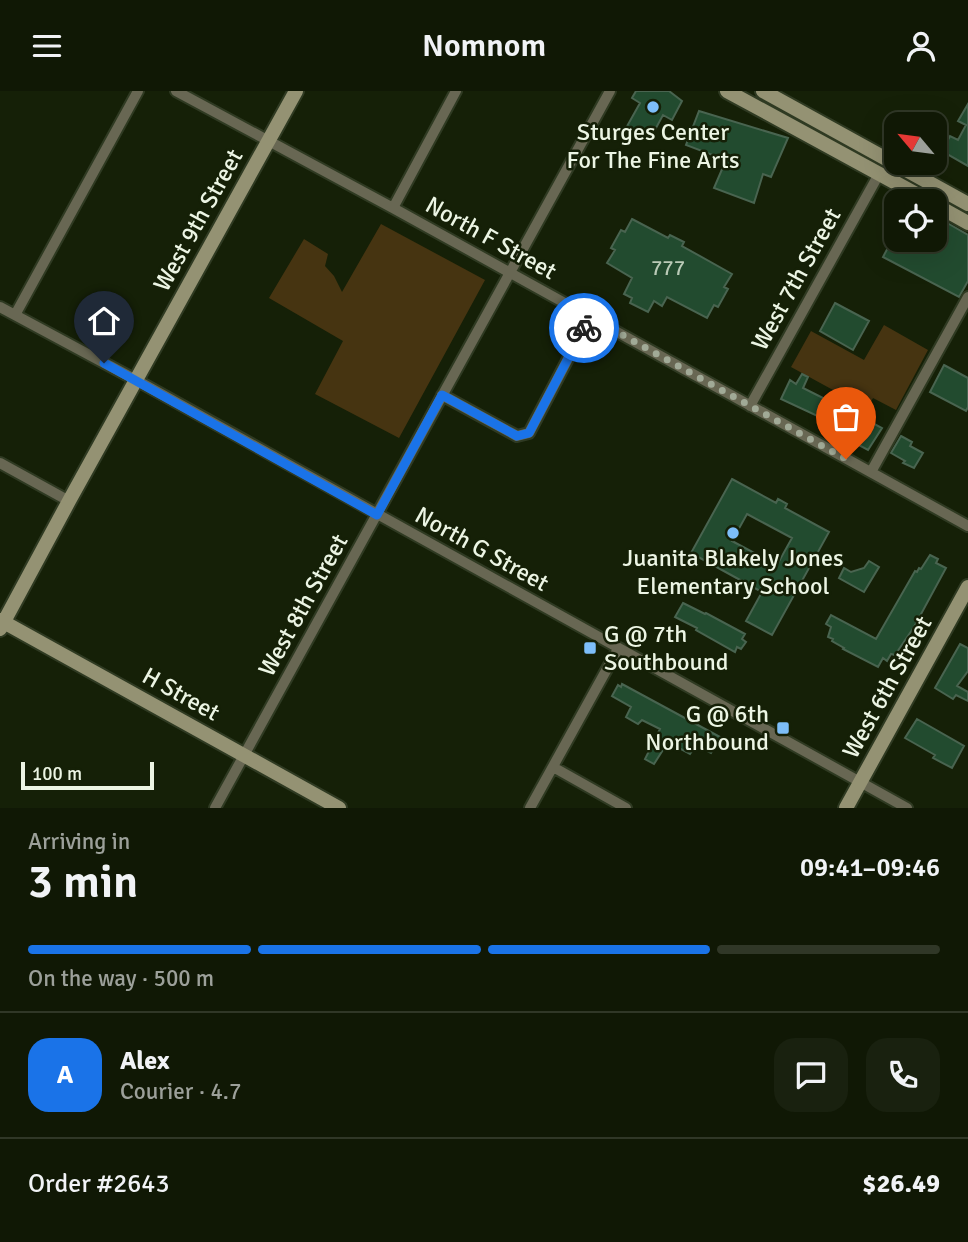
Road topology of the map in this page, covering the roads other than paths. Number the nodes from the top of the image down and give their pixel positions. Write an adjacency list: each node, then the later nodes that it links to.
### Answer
1 (138, 91): 18 (street)
2 (176, 91): 8 (street, North F Street)
3 (296, 91): 8 (street, West 9th Street)
4 (456, 91): 12 (street)
5 (610, 91): 15 (street, West 8th Street)
6 (727, 91): 9 (street)
7 (763, 91): 11 (street)
8 (268, 141): 12 (street, North F Street); 20 (street, West 9th Street)
9 (879, 174): 10 (street); 22 (street, West 7th Street)
10 (907, 189)
11 (968, 204)
12 (393, 208): 15 (street, North F Street)
13 (947, 211): 14 (street)
14 (968, 223)
15 (510, 272): 19 (street, North F Street); 21 (street, West 8th Street)
16 (968, 297): 24 (street)
17 (0, 307): 18 (street, North G Street)
18 (15, 315): 20 (street, North G Street)
19 (590, 317): 21 (street); 22 (street, North F Street)
20 (136, 380): 25 (street, West 9th Street); 26 (street, North G Street)
21 (442, 395): 26 (street, West 8th Street)
22 (750, 405): 24 (street, North F Street)
23 (0, 463): 25 (street)
24 (871, 472): 27 (street, North F Street)
25 (69, 501): 29 (street, West 9th Street)
26 (377, 515): 30 (street, North G Street); 31 (street, West 8th Street)
27 (968, 526)
28 (968, 587): 33 (street, West 6th Street)
29 (1, 624): 31 (street, H Street)
30 (618, 649): 32 (street); 33 (street, North G Street)
31 (244, 755): 34 (street, West 8th Street); 35 (street, H Street)
32 (553, 767): 36 (street); 37 (street)
33 (861, 783): 38 (street, West 6th Street); 39 (street, North G Street)
34 (215, 808)
35 (339, 808)
36 (530, 808)
37 (626, 808)
38 (846, 808)
39 (907, 808)

